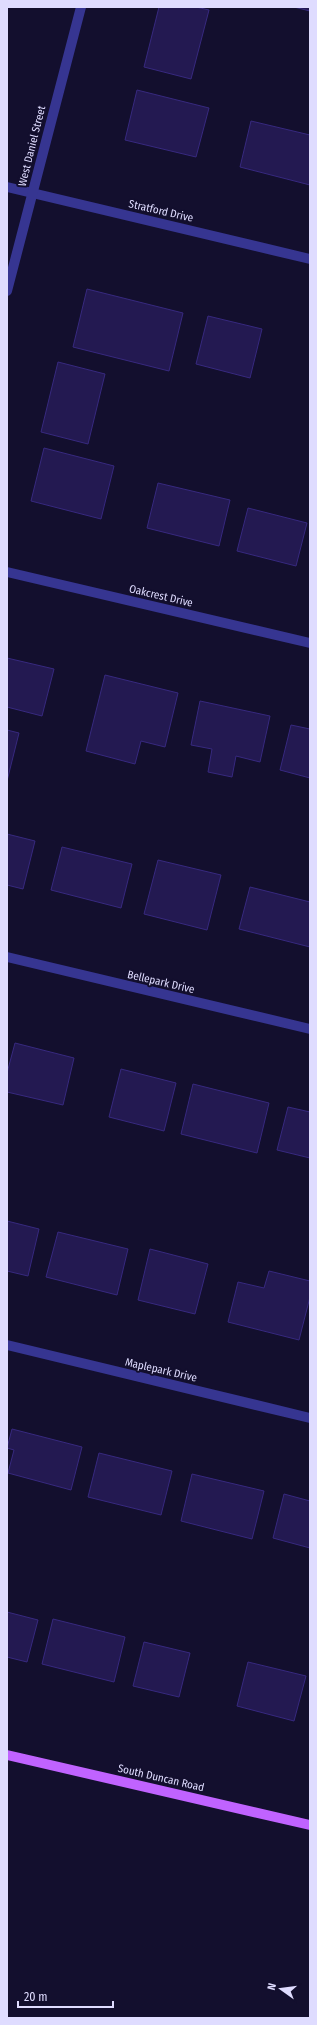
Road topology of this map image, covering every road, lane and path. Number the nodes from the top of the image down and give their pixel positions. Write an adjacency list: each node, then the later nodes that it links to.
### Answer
1 (81, 7): 3 (street, West Daniel Street)
2 (7, 187): 3 (street, Stratford Drive)
3 (33, 193): 4 (street, Stratford Drive); 5 (street, West Daniel Street)
4 (310, 259)
5 (7, 291)
6 (7, 572): 7 (street, Oakcrest Drive)
7 (310, 643)
8 (7, 957): 9 (street, Bellepark Drive)
9 (310, 1029)
10 (7, 1345): 11 (street, Maplepark Drive)
11 (310, 1418)
12 (7, 1755): 13 (main road, South Duncan Road)
13 (310, 1825)

